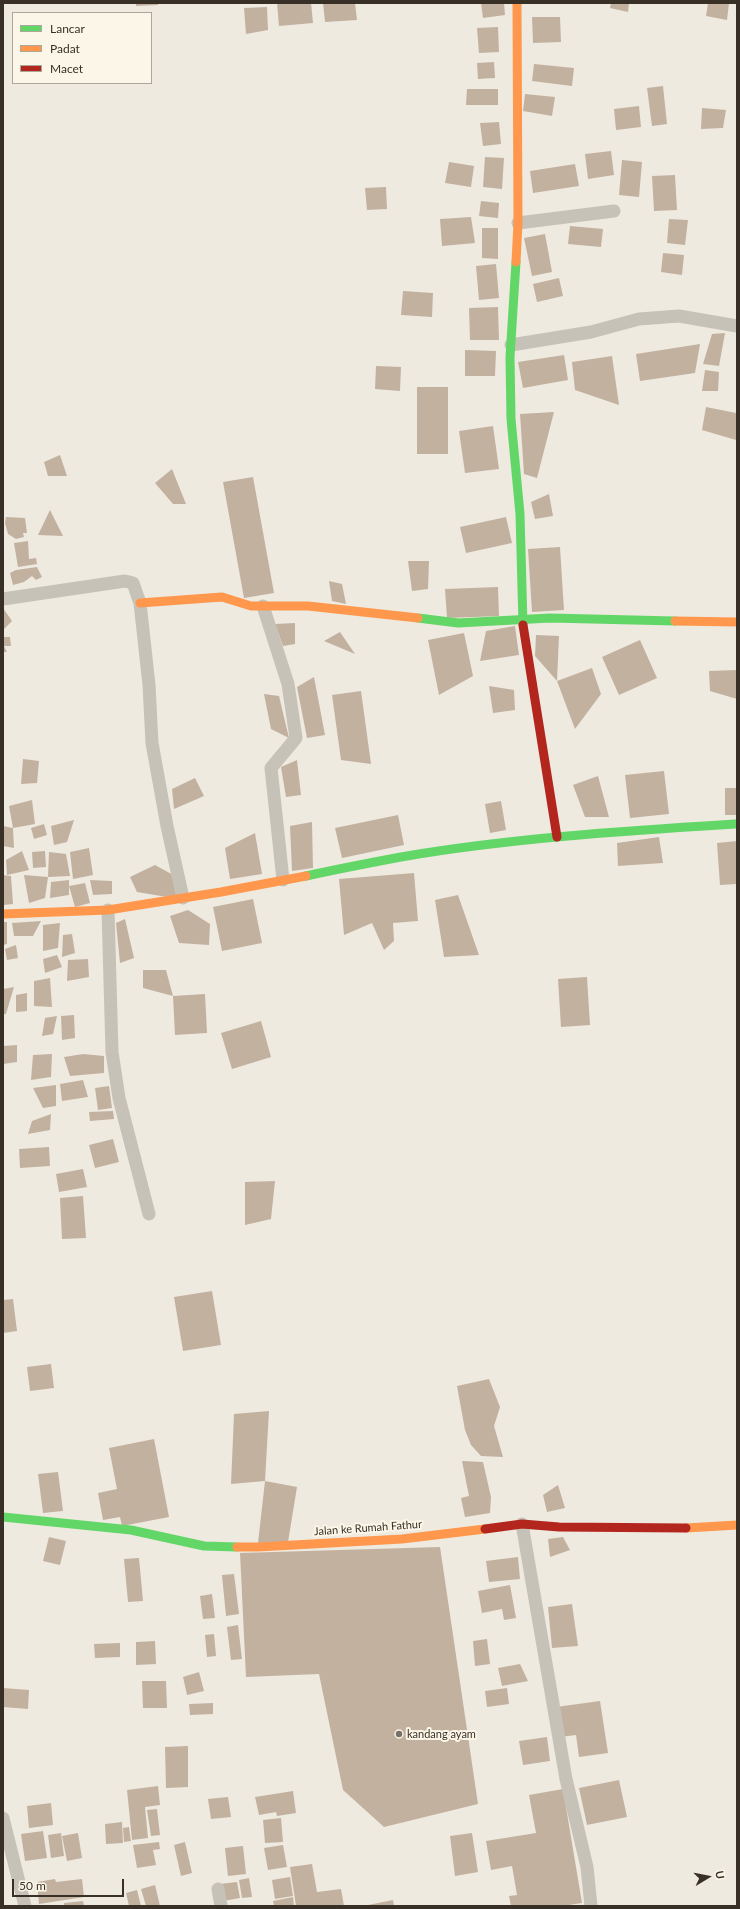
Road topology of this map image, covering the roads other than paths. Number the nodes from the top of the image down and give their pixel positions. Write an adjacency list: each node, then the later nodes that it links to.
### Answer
1 (517, 3): 3 (street)
2 (614, 212): 3 (street)
3 (518, 223): 5 (street)
4 (737, 326): 5 (street)
5 (511, 345): 9 (street)
6 (3, 599): 7 (street)
7 (140, 603): 8 (street); 14 (street)
8 (263, 606): 9 (street); 13 (street)
9 (523, 619): 10 (street); 12 (street)
10 (737, 622)
11 (737, 824): 12 (street)
12 (557, 837): 13 (street)
13 (283, 880): 14 (street)
14 (183, 898): 15 (street)
15 (108, 910): 16 (street); 17 (street)
16 (3, 914)
17 (150, 1214)
18 (3, 1517): 19 (street, Jalan ke Rumah Fathur)
19 (522, 1524): 20 (street, Jalan ke Rumah Fathur); 25 (street)
20 (737, 1525)
21 (3, 1818): 23 (street)
22 (218, 1889): 24 (street)
23 (25, 1906)
24 (221, 1906)
25 (591, 1906)

